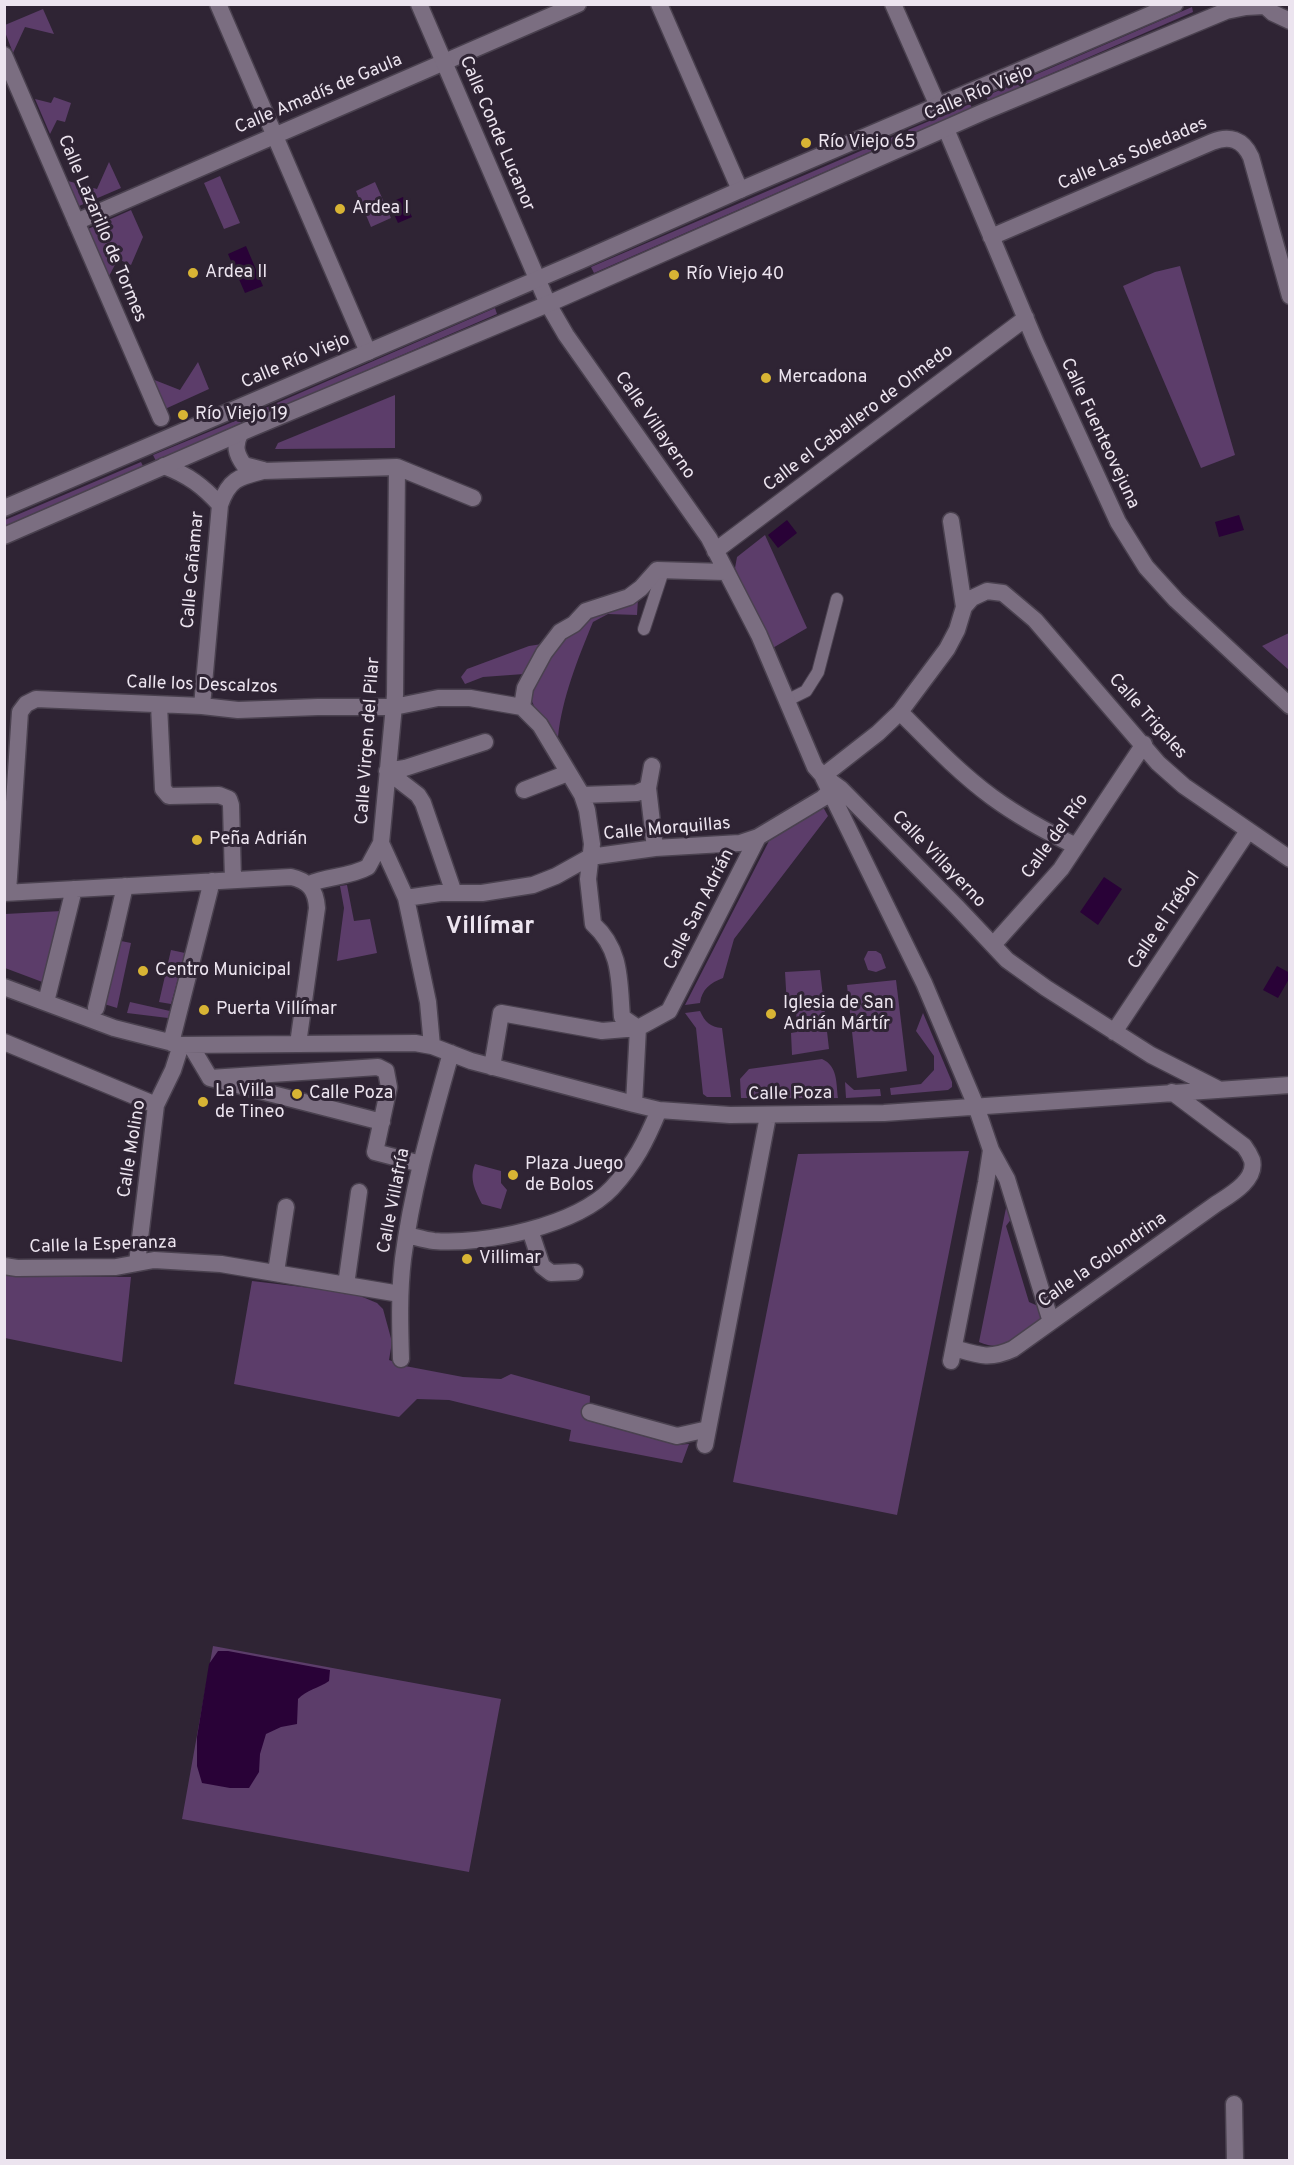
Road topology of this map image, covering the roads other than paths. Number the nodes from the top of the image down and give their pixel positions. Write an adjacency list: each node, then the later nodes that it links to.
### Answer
1 (218, 4): 13 (street)
2 (419, 4): 10 (street, Calle Conde Lucanor)
3 (578, 4): 10 (street, Calle Amadís de Gaula)
4 (659, 4): 14 (street)
5 (894, 4): 11 (street)
6 (1175, 4): 11 (street, Calle Río Viejo)
7 (1264, 5): 8 (street); 12 (street, Calle Río Viejo)
8 (1290, 21)
9 (4, 55): 15 (street, Calle Lazarillo de Tormes)
10 (444, 62): 13 (street, Calle Amadís de Gaula); 17 (street, Calle Conde Lucanor)
11 (938, 106): 14 (street, Calle Río Viejo)
12 (946, 129): 16 (street, Calle Fuenteovejuna); 19 (street, Calle Río Viejo)
13 (274, 135): 15 (street, Calle Amadís de Gaula); 21 (street)
14 (740, 190): 17 (street, Calle Río Viejo)
15 (76, 222): 22 (street, Calle Lazarillo de Tormes)
16 (991, 237): 18 (street, Calle Las Soledades); 20 (street, Calle Fuenteovejuna)
17 (538, 279): 19 (street); 21 (street, Calle Río Viejo)
18 (1290, 296)
19 (548, 304): 23 (street, Calle Río Viejo); 32 (street, Calle Villayerno)
20 (1026, 318): 32 (street, Calle el Caballero de Olmedo); 41 (street, Calle Fuenteovejuna)
21 (368, 352): 29 (street, Calle Río Viejo)
22 (161, 418)
23 (240, 434): 24 (street, Calle Río Viejo); 26 (street)
24 (164, 466): 28 (street, Calle Cañamar); 31 (street, Calle Río Viejo)
25 (397, 467): 26 (street); 27 (street); 42 (street, Calle Virgen del Pilar)
26 (263, 471): 28 (street)
27 (473, 498)
28 (220, 505): 40 (street, Calle Cañamar)
29 (4, 508)
30 (951, 521): 36 (street)
31 (4, 536)
32 (715, 551): 34 (street, Calle Villayerno)
33 (663, 571): 34 (street); 37 (lane); 43 (street)
34 (725, 572): 38 (street, Calle Villayerno)
35 (837, 599): 38 (lane)
36 (964, 607): 44 (street, Calle San Adrián); 46 (street, Calle Trigales)
37 (644, 629)
38 (786, 700): 50 (street, Calle Villayerno)
39 (159, 705): 40 (street, Calle los Descalzos); 61 (street); 66 (street, Calle los Descalzos)
40 (202, 706): 42 (street, Calle los Descalzos)
41 (1290, 706)
42 (394, 707): 43 (street, Calle los Descalzos); 48 (street, Calle Virgen del Pilar)
43 (522, 707): 49 (street)
44 (900, 712): 50 (street, Calle San Adrián); 57 (street)
45 (484, 742): 48 (street)
46 (1143, 744): 54 (street, Calle Trigales); 57 (street, Calle del Río)
47 (652, 766): 51 (street)
48 (387, 771): 56 (street, Calle Virgen del Pilar); 67 (street)
49 (568, 772): 52 (street); 53 (street)
50 (826, 784): 55 (street, Calle San Adrián); 69 (street, Calle Villayerno); 87 (street)
51 (648, 788): 53 (street); 58 (street)
52 (524, 790)
53 (582, 795): 59 (street)
54 (1248, 831): 60 (street, Calle Trigales); 74 (street, Calle el Trébol)
55 (758, 837): 58 (street, Calle Morquillas); 73 (street, Calle San Adrián)
56 (381, 843): 63 (street); 68 (street, Calle Virgen del Pilar)
57 (1076, 846): 69 (street, Calle del Río)
58 (656, 848): 59 (street, Calle Morquillas)
59 (590, 857): 67 (street, Calle Morquillas); 73 (street)
60 (1290, 859)
61 (233, 876): 62 (street); 63 (street)
62 (212, 881): 64 (street); 76 (street, Calle Molino)
63 (309, 884): 77 (street)
64 (125, 886): 65 (street); 72 (street)
65 (74, 889): 66 (street); 71 (street)
66 (6, 892)
67 (454, 893): 68 (street, Calle Morquillas)
68 (406, 898): 78 (street, Calle Virgen del Pilar)
69 (993, 945): 74 (street, Calle Villayerno)
70 (5, 989): 71 (street, Calle Poza)
71 (46, 1002): 76 (street, Calle Poza)
72 (96, 1008)
73 (638, 1028): 80 (street); 85 (street)
74 (1114, 1032): 83 (street, Calle Villayerno)
75 (4, 1042): 86 (street)
76 (181, 1044): 77 (street, Calle Poza); 81 (street); 86 (street, Calle Molino)
77 (298, 1044): 78 (street, Calle Poza)
78 (432, 1046): 79 (street, Calle Poza)
79 (451, 1053): 80 (street, Calle Poza); 92 (street, Calle Villafría)
80 (492, 1067): 85 (street, Calle Poza)
81 (210, 1078): 90 (street); 90 (street)
82 (1290, 1085): 83 (street, Calle Poza)
83 (1218, 1089): 84 (street, Calle Poza)
84 (1172, 1092): 87 (street, Calle Poza); 103 (street, Calle la Golondrina)
85 (634, 1104): 88 (street, Calle Poza)
86 (156, 1106): 97 (street, Calle Molino)
87 (976, 1106): 89 (street, Calle Poza); 91 (street)
88 (659, 1110): 89 (street, Calle Poza); 95 (street)
89 (768, 1116): 105 (street)
90 (382, 1122): 92 (street)
91 (991, 1150): 103 (street); 103 (street, Calle la Golondrina)
92 (421, 1164): 96 (street, Calle Villafría)
93 (359, 1192): 101 (street)
94 (286, 1208): 99 (street)
95 (526, 1231): 96 (street); 100 (street)
96 (407, 1235): 102 (street, Calle Villafría)
97 (137, 1263): 98 (street, Calle la Esperanza); 99 (street, Calle la Esperanza)
98 (4, 1266)
99 (276, 1272): 101 (street, Calle la Esperanza)
100 (575, 1272)
101 (346, 1285): 102 (street, Calle la Esperanza)
102 (400, 1294): 104 (street, Calle Villafría)
103 (1051, 1322)
104 (401, 1359)
105 (590, 1412)
106 (1234, 2104): 107 (street)
107 (1235, 2160)

